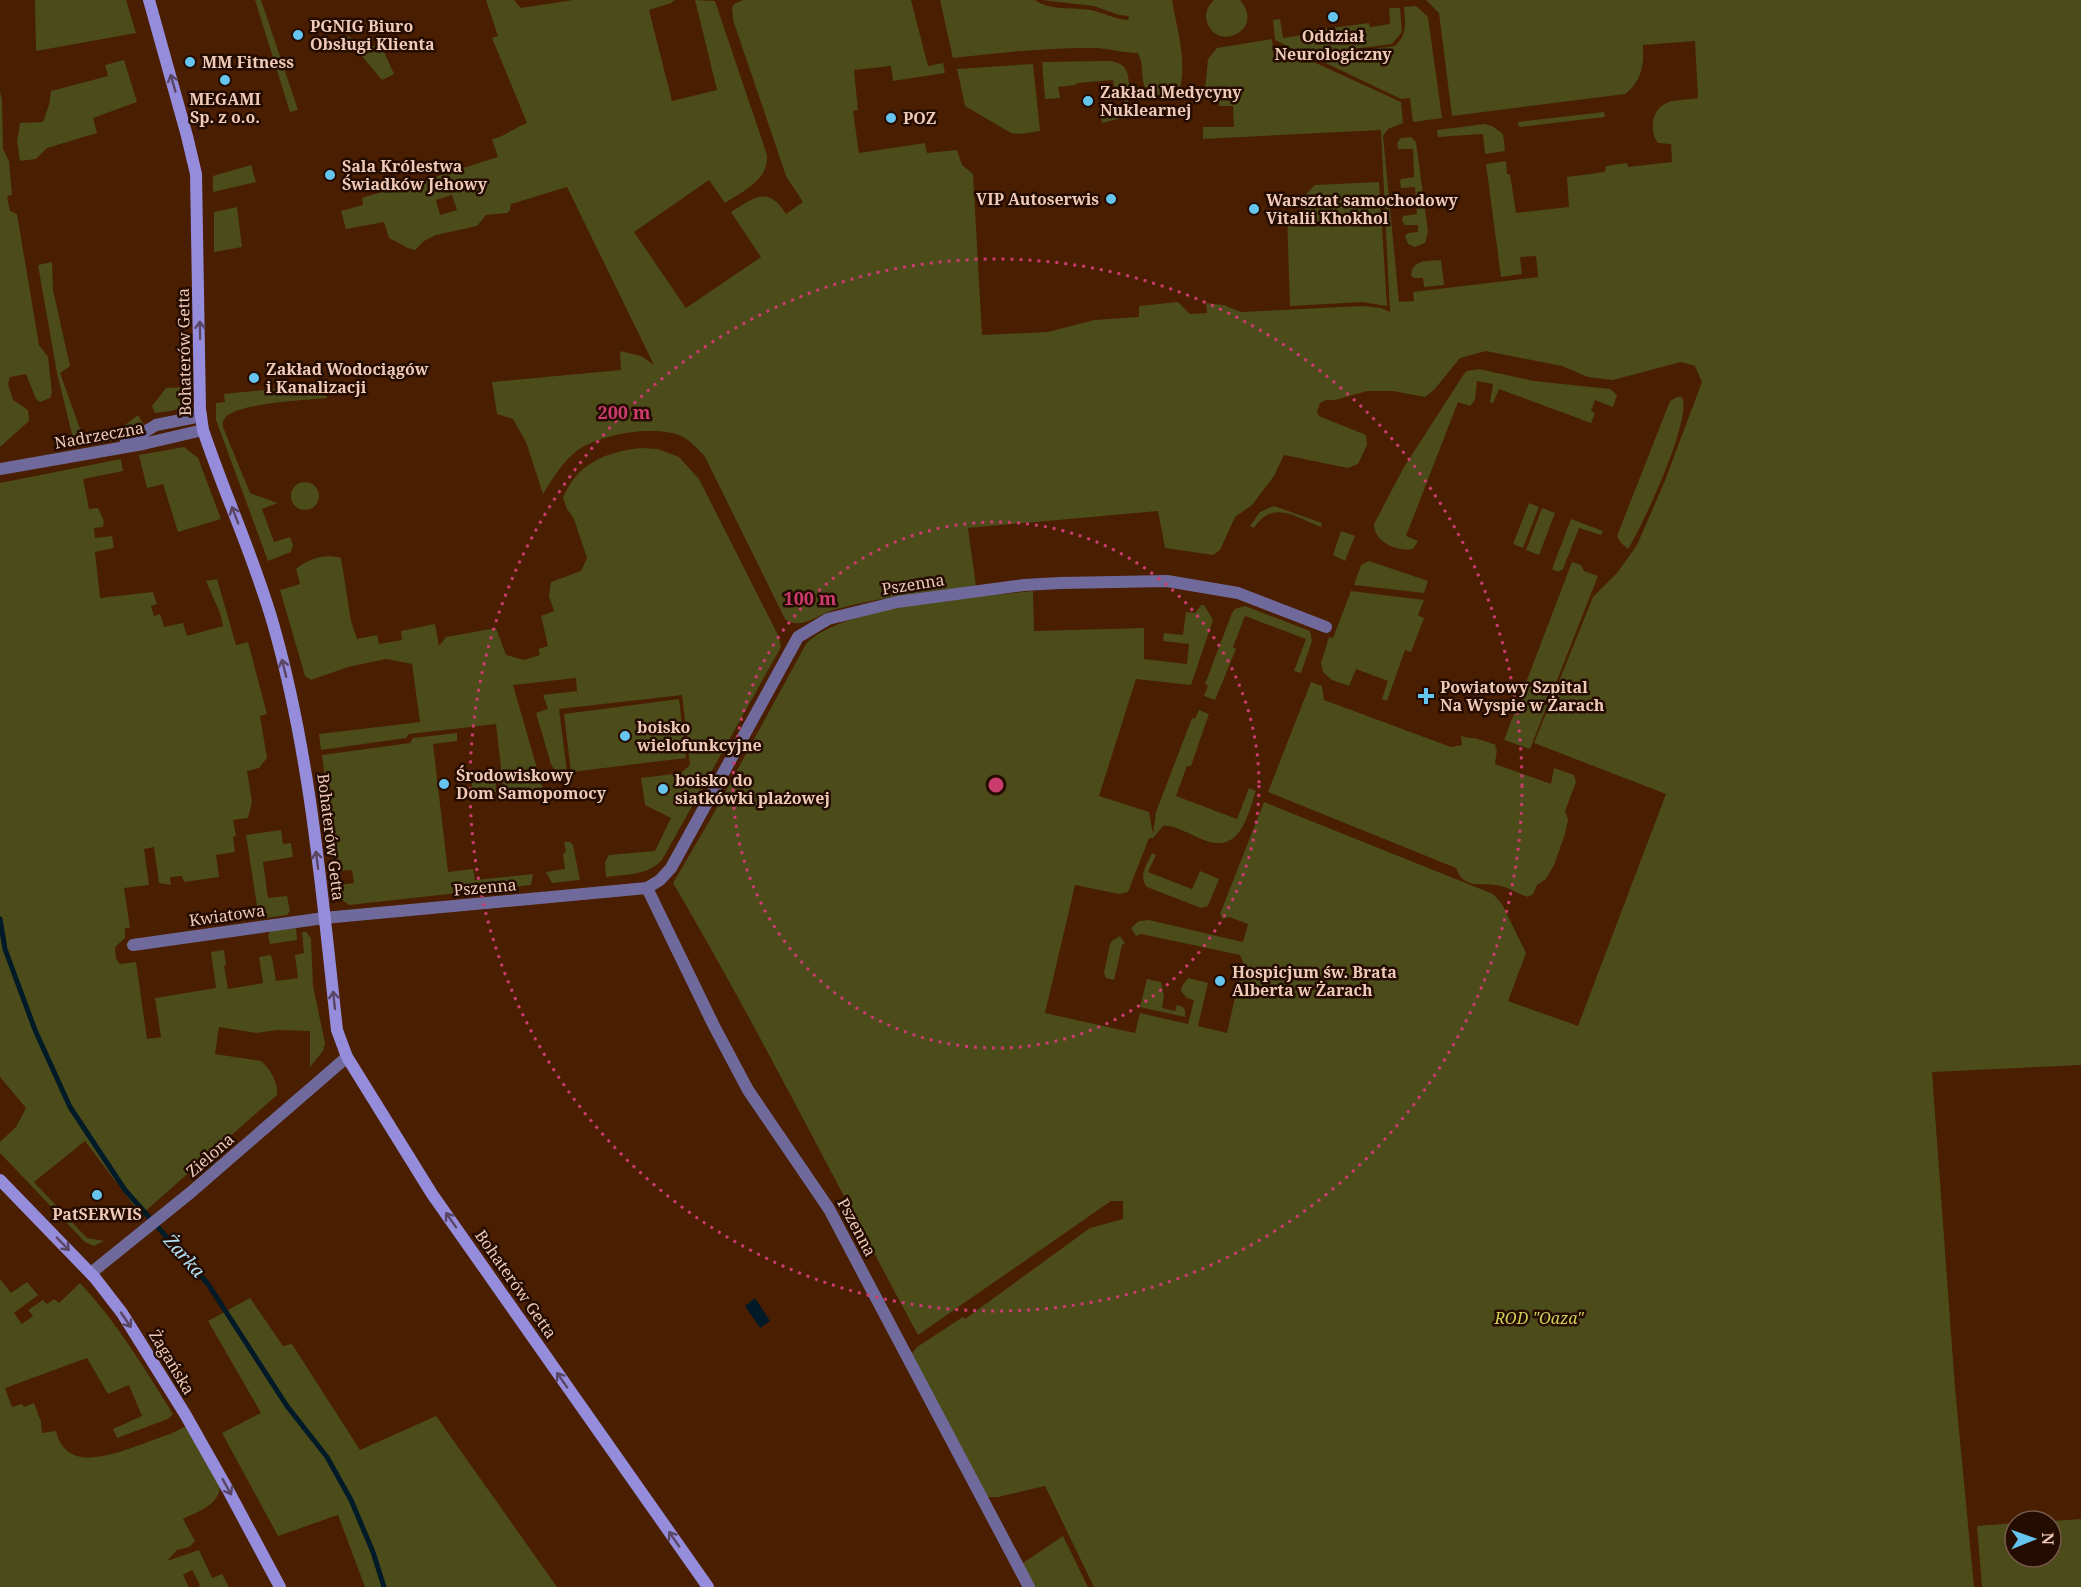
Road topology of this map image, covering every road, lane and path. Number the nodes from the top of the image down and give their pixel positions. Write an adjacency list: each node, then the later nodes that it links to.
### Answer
1 (149, 0): 2 (street, Bohaterów Getta, one-way to 1)
2 (201, 416): 3 (street, Bohaterów Getta); 4 (street)
3 (203, 430): 4 (street, Nadrzeczna); 8 (street, Bohaterów Getta, one-way to 3)
4 (118, 448): 5 (street, Nadrzeczna)
5 (0, 469)
6 (1326, 627): 7 (street, Pszenna)
7 (647, 888): 8 (street, Pszenna); 15 (street, Pszenna)
8 (324, 918): 9 (street, Kwiatowa); 10 (street, Bohaterów Getta, one-way to 8)
9 (133, 945)
10 (347, 1057): 12 (street, Zielona); 14 (street, Bohaterów Getta, one-way to 10)
11 (0, 1180): 12 (street, Żagańska, one-way to 12)
12 (91, 1274): 13 (street, Żagańska, one-way to 13)
13 (280, 1587)
14 (708, 1587)
15 (1029, 1587)

